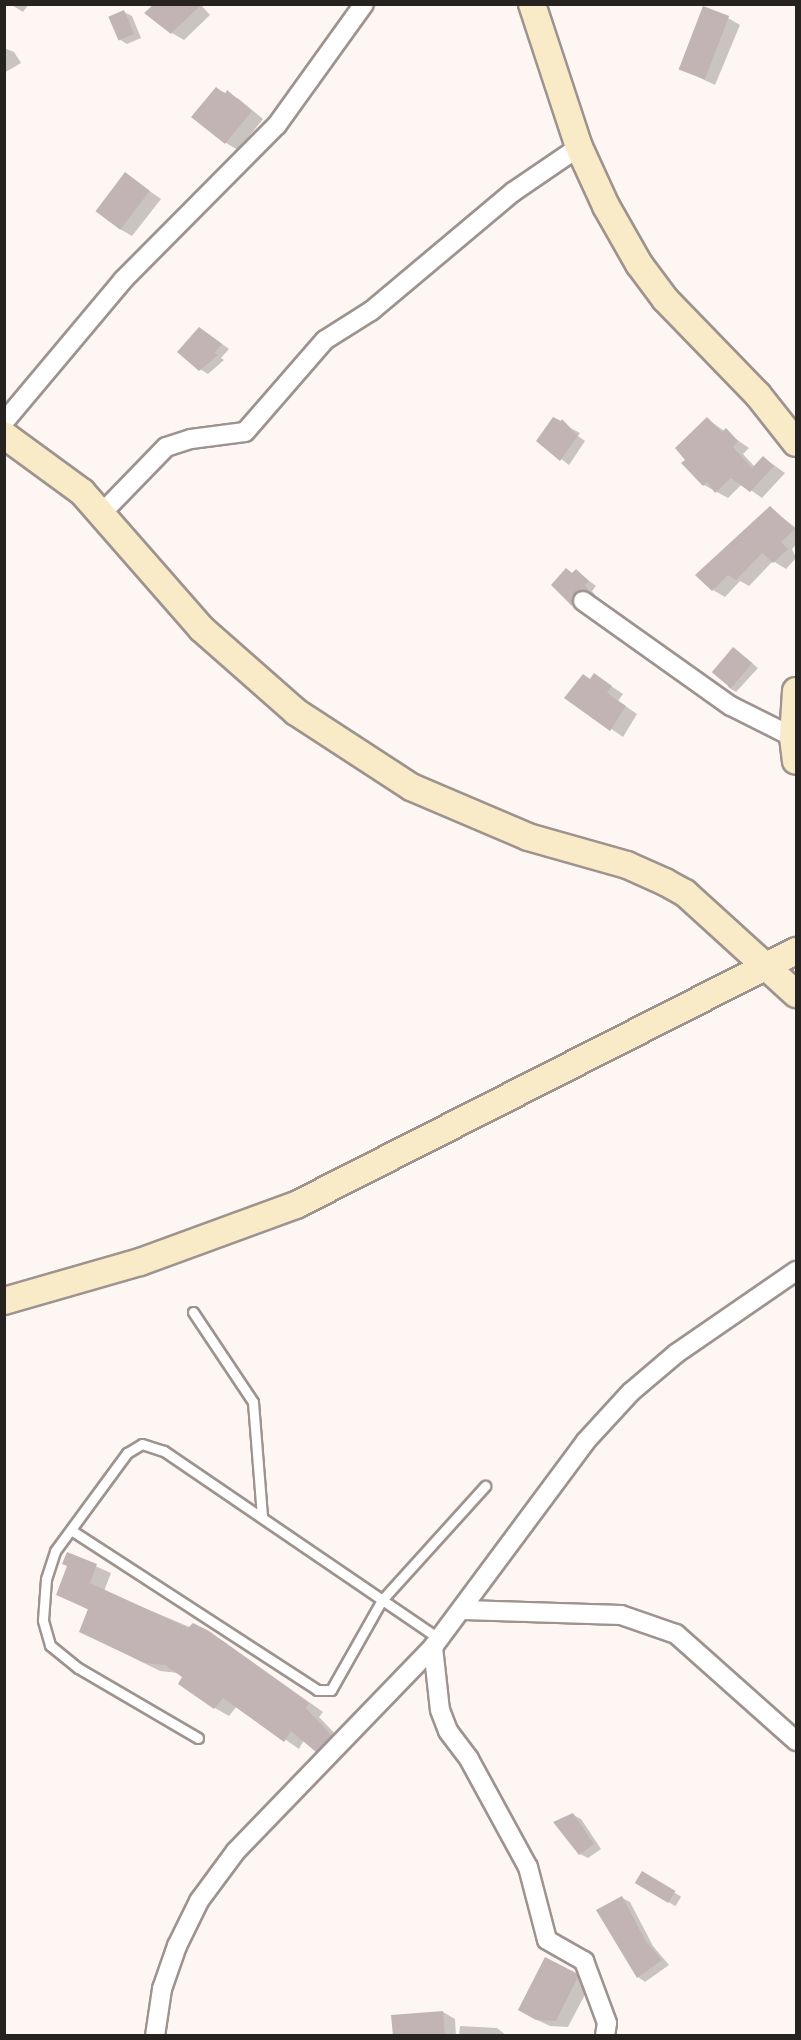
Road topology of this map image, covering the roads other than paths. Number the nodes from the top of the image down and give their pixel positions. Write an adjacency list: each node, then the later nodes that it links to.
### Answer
1 (364, 4): 4 (street)
2 (532, 4): 3 (street)
3 (579, 147): 6 (street); 7 (street)
4 (4, 422)
5 (4, 435): 7 (street)
6 (796, 443)
7 (102, 513): 12 (street)
8 (583, 601): 10 (street)
9 (796, 691): 10 (street)
10 (795, 749)
11 (796, 951): 12 (street)
12 (762, 966): 13 (street); 15 (street)
13 (796, 994)
14 (794, 1276): 21 (street)
15 (4, 1301)
16 (193, 1312): 18 (lane)
17 (485, 1486): 20 (lane)
18 (262, 1517): 19 (lane); 20 (lane)
19 (71, 1530): 20 (lane); 23 (lane)
20 (382, 1600): 22 (lane)
21 (464, 1610): 22 (street); 24 (street)
22 (437, 1643): 25 (street); 26 (street)
23 (198, 1738)
24 (796, 1741)
25 (155, 2036)
26 (605, 2036)

